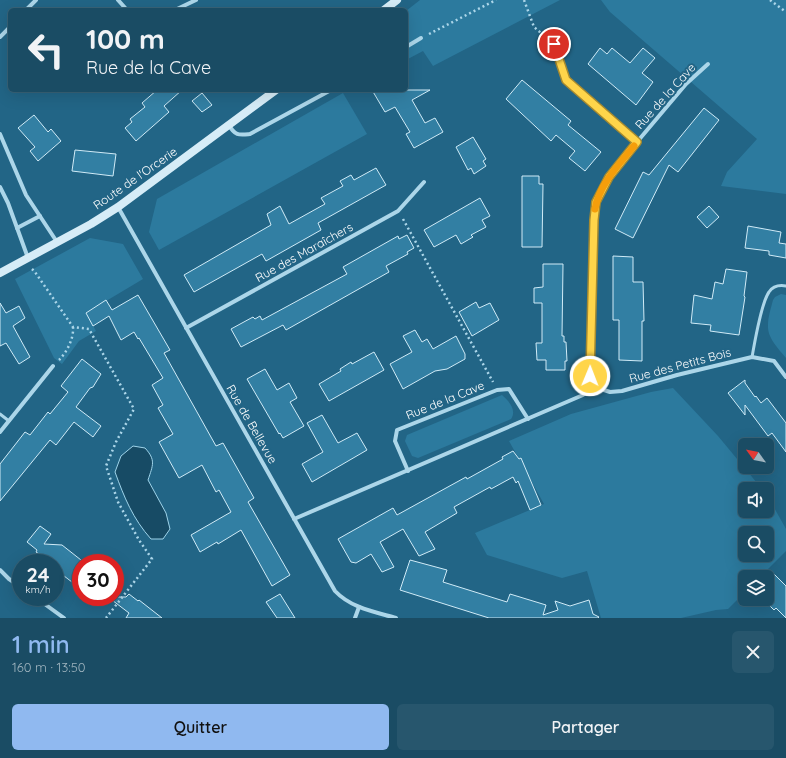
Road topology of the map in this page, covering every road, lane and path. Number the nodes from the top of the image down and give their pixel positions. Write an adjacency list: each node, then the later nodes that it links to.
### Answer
1 (36, 0): 8 (street)
2 (118, 0): 9 (street)
3 (196, 0): 10 (street)
4 (397, 0): 11 (street)
5 (496, 0): 15 (path)
6 (524, 0): 16 (path)
7 (770, 0): 12 (path)
8 (28, 8)
9 (125, 8)
10 (179, 8)
11 (387, 8)
12 (786, 12)
13 (8, 29): 14 (street)
14 (0, 37)
15 (421, 38): 17 (street)
16 (554, 44): 23 (street, Rue de la Cave)
17 (408, 46)
18 (708, 64): 23 (street, Rue de la Cave)
19 (273, 92): 21 (street, Route de l'Orcerie)
20 (327, 92): 21 (street)
21 (229, 125): 26 (street, Route de l'Orcerie)
22 (0, 134): 28 (street)
23 (637, 142): 39 (street, Rue de la Cave)
24 (424, 182): 27 (street, Rue des Maraîchers)
25 (0, 187): 29 (street)
26 (118, 207): 30 (street, Route de l'Orcerie); 35 (street, Rue de Bellevue)
27 (398, 211): 35 (street, Rue des Maraîchers); 40 (path)
28 (40, 216): 29 (street); 30 (street)
29 (17, 228): 31 (street)
30 (57, 242): 31 (street, Route de l'Orcerie)
31 (25, 259): 32 (street, Route de l'Orcerie); 34 (path)
32 (0, 273)
33 (786, 286): 36 (lane)
34 (74, 327): 37 (path); 52 (path)
35 (186, 328): 46 (street, Rue de Bellevue)
36 (752, 356): 38 (street, Rue des Petits Bois); 39 (street, Rue des Petits Bois)
37 (53, 366): 43 (street)
38 (786, 377)
39 (589, 385): 42 (street)
40 (497, 390): 42 (street, Rue de la Cave); 45 (street, Rue de la Cave)
41 (0, 414): 43 (lane)
42 (528, 419): 45 (street)
43 (9, 421): 44 (street)
44 (0, 432)
45 (408, 471): 46 (street)
46 (294, 519): 50 (street, Rue de Bellevue)
47 (0, 570): 48 (street)
48 (12, 581)
49 (47, 606): 51 (street)
50 (359, 607): 53 (street); 54 (street, Rue de Bellevue)
51 (64, 618)
52 (106, 618)
53 (355, 618)
54 (396, 618)

